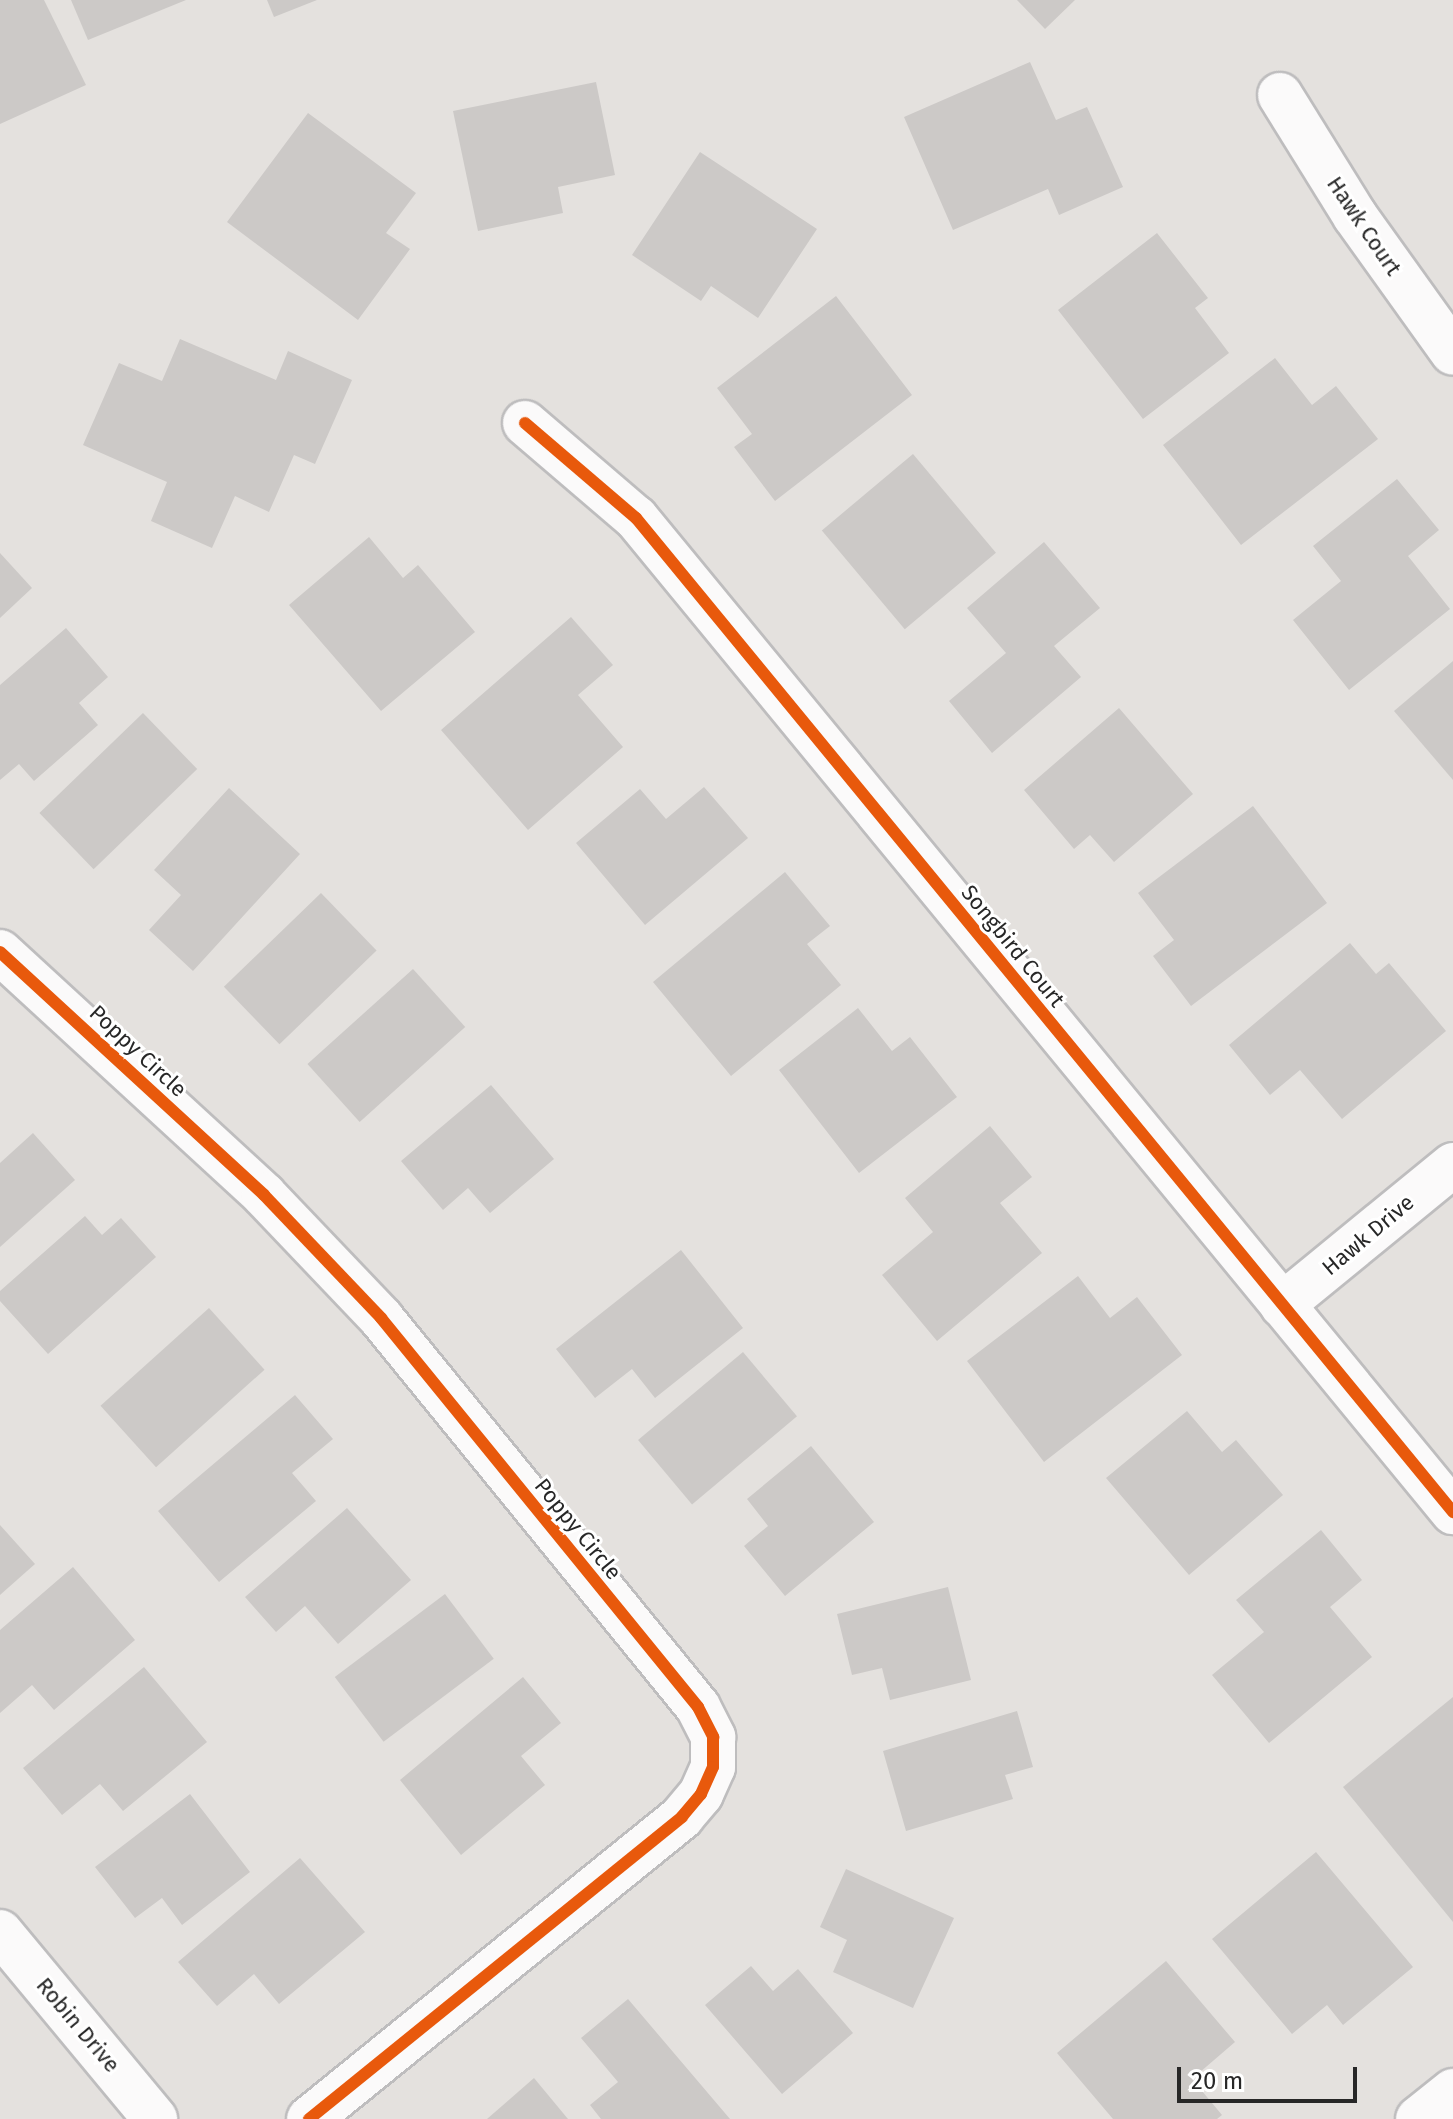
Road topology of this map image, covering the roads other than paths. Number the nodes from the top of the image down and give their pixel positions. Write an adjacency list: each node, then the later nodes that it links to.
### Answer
1 (1280, 95): 2 (street, Hawk Court)
2 (1453, 353)
3 (525, 423): 6 (street, Songbird Court)
4 (0, 952): 11 (street, Poppy Circle)
5 (1453, 1165): 6 (street, Hawk Drive)
6 (1282, 1305): 7 (street, Songbird Court)
7 (1453, 1512)
8 (0, 1932): 10 (street, Robin Drive)
9 (1453, 2091): 12 (street)
10 (155, 2119)
11 (309, 2119)
12 (1418, 2119)

